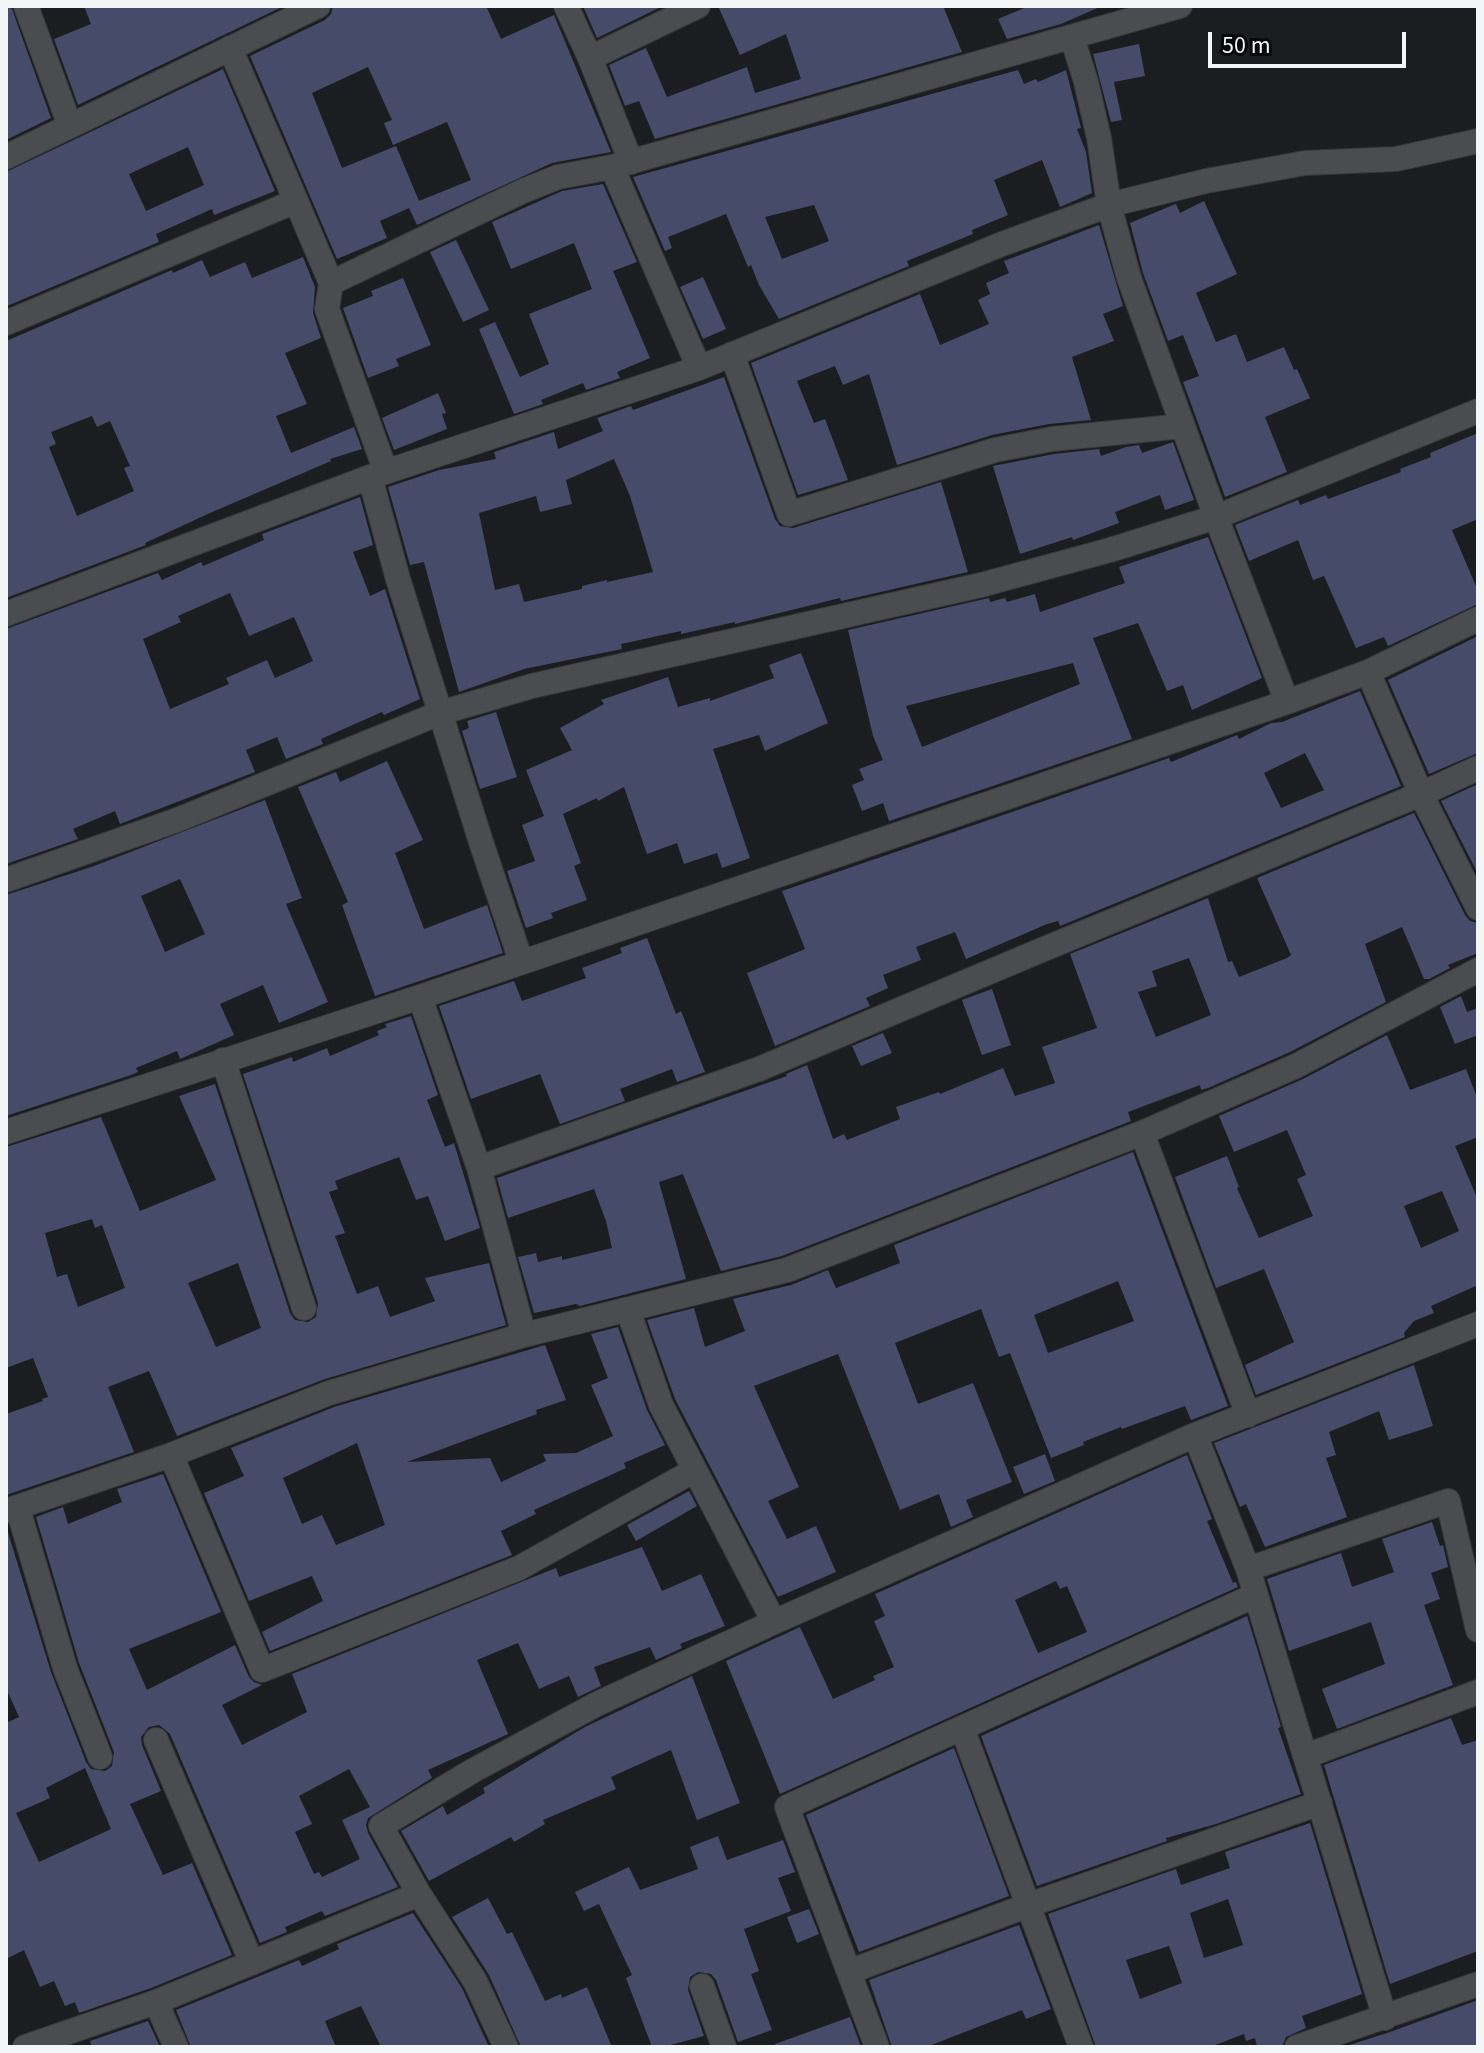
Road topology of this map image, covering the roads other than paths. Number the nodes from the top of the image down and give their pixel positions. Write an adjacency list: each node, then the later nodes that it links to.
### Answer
1 (26, 6): 9 (street)
2 (318, 6): 7 (street)
3 (566, 6): 8 (street)
4 (698, 6): 8 (street)
5 (1180, 6): 6 (street)
6 (1072, 37): 12 (street); 14 (street)
7 (230, 48): 9 (street); 13 (street)
8 (590, 58): 12 (street)
9 (70, 126): 11 (street)
10 (1478, 141): 14 (street)
11 (6, 157)
12 (622, 164): 15 (street); 18 (street)
13 (296, 201): 15 (street); 16 (street)
14 (1109, 205): 17 (street); 20 (street)
15 (331, 283): 21 (street)
16 (6, 323)
17 (732, 354): 18 (street); 20 (street)
18 (699, 368): 21 (street)
19 (1478, 411): 22 (street)
20 (1183, 426): 22 (street)
21 (378, 474): 23 (street); 27 (street)
22 (1216, 517): 26 (street); 27 (street)
23 (6, 614)
24 (1478, 619): 25 (street)
25 (1368, 672): 26 (street); 29 (street)
26 (1287, 702): 32 (street)
27 (440, 713): 30 (street); 32 (street)
28 (1478, 768): 29 (street)
29 (1421, 794): 31 (street); 38 (street)
30 (6, 880)
31 (1478, 908)
32 (521, 961): 34 (street)
33 (1478, 970): 37 (street)
34 (420, 997): 35 (street); 38 (street)
35 (223, 1060): 36 (street); 39 (street)
36 (6, 1132)
37 (1142, 1133): 40 (street); 43 (street)
38 (479, 1168): 42 (street)
39 (304, 1308)
40 (628, 1310): 42 (street); 46 (street)
41 (1478, 1324): 43 (street)
42 (524, 1335): 45 (street)
43 (1248, 1415): 44 (street)
44 (1195, 1435): 48 (street); 50 (street)
45 (171, 1455): 46 (street); 47 (street)
46 (695, 1470): 50 (street)
47 (12, 1510): 56 (street)
48 (1248, 1569): 49 (street); 51 (street)
49 (1256, 1595): 53 (street); 55 (street)
50 (774, 1622): 58 (street)
51 (1478, 1630)
52 (1478, 1692): 55 (street)
53 (962, 1728): 59 (street); 61 (street)
54 (156, 1740): 60 (street)
55 (1306, 1756): 57 (street)
56 (100, 1757)
57 (1320, 1803): 59 (street); 65 (street)
58 (419, 1894): 60 (street); 68 (street)
59 (1029, 1905): 61 (street); 71 (street)
60 (252, 1963): 64 (street)
61 (851, 1971): 70 (street)
62 (1478, 1984): 65 (street)
63 (702, 1986): 69 (street)
64 (156, 2002): 66 (street); 67 (street)
65 (1385, 2018): 72 (street)
66 (25, 2047)
67 (176, 2047)
68 (506, 2047)
69 (724, 2047)
70 (877, 2047)
71 (1081, 2047)
72 (1297, 2047)

